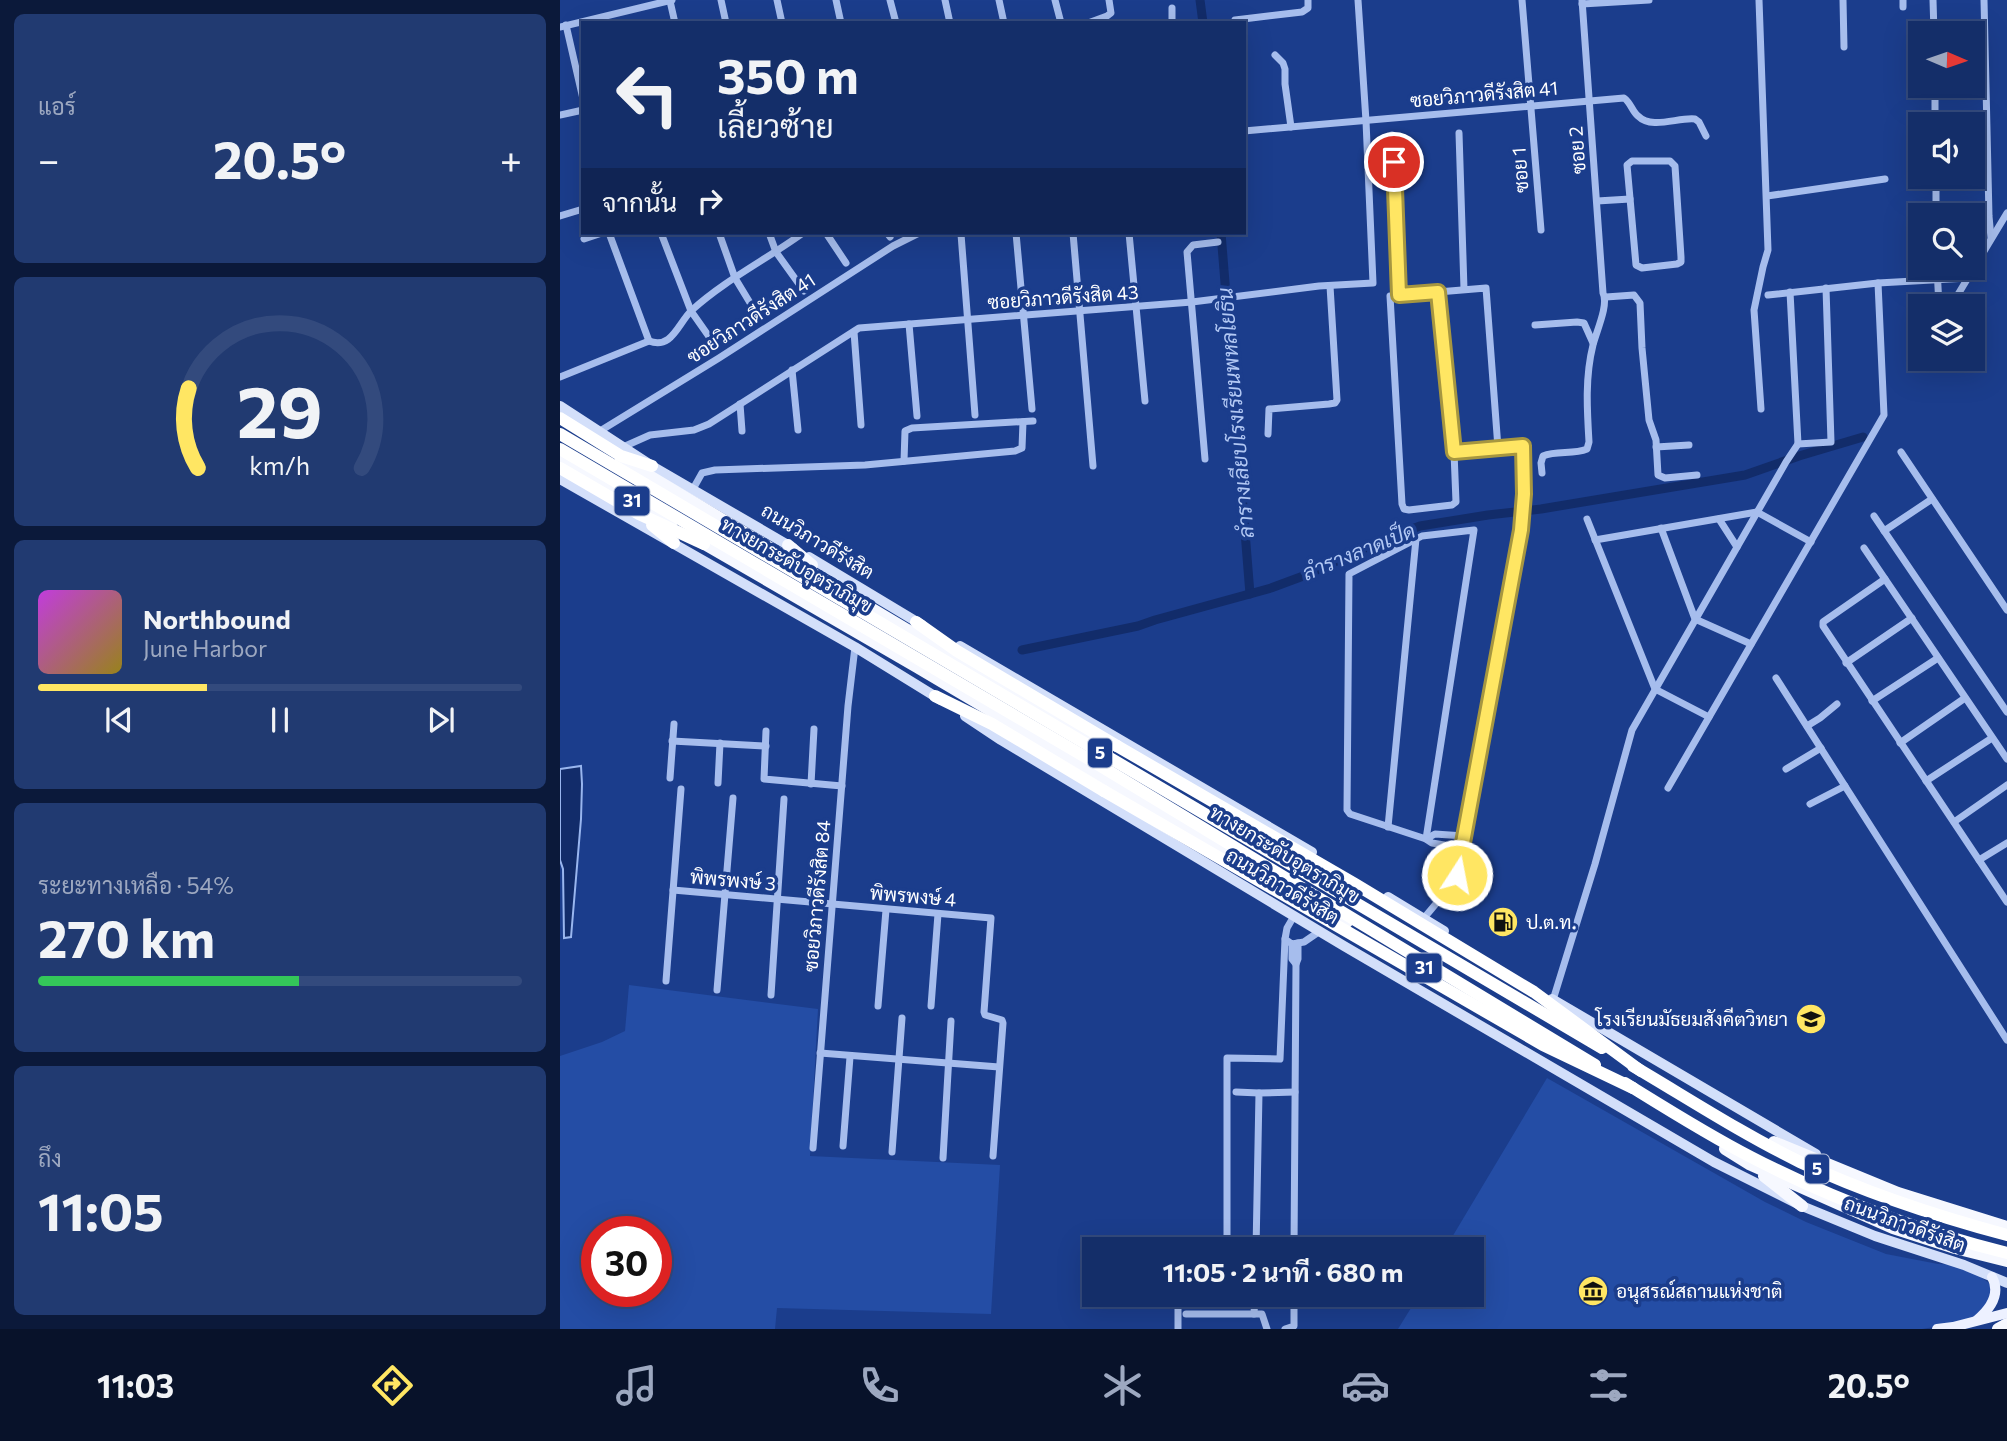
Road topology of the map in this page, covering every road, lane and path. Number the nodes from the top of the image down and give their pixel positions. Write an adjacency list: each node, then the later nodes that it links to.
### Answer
1 (671, 0): 21 (street); 25 (street)
2 (721, 0): 26 (street)
3 (777, 0): 27 (street)
4 (836, 0): 28 (street)
5 (890, 0): 29 (street)
6 (945, 0): 30 (street)
7 (999, 0): 31 (street)
8 (1055, 0): 32 (street)
9 (1109, 0): 33 (street)
10 (1308, 0): 22 (street)
11 (1358, 0): 45 (street)
12 (1522, 0): 42 (street, ซอย 1)
13 (1649, 0): 18 (street)
14 (1759, 0): 52 (street)
15 (1843, 0): 38 (street)
16 (1933, 0): 35 (street)
17 (1984, 0): 71 (street)
18 (1614, 1): 19 (street)
19 (1582, 2): 41 (street, ซอย 2)
20 (1172, 8): 34 (street)
21 (617, 13): 23 (street); 24 (street)
22 (1235, 20)
23 (584, 21)
24 (619, 21)
25 (675, 21)
26 (726, 21)
27 (782, 21)
28 (841, 21)
29 (895, 21)
30 (950, 21)
31 (1004, 21)
32 (1061, 21)
33 (1093, 21)
34 (1172, 21)
35 (1934, 21)
36 (581, 22): 37 (street)
37 (563, 26): 40 (street)
38 (1843, 47)
39 (1275, 54): 46 (street)
40 (581, 92)
41 (1589, 100): 42 (street, ซอยวิภาวดีรังสิต 41); 50 (street, ซอยวิภาวดีรังสิต 41); 54 (street, ซอย 2)
42 (1531, 107): 45 (street, ซอยวิภาวดีรังสิต 41); 58 (street, ซอย 1)
43 (581, 110): 44 (street)
44 (560, 115)
45 (1366, 121): 46 (street, ซอยวิภาวดีรังสิต 41); 80 (street, ซอยวิภาวดีรังสิต 43)
46 (1291, 127): 47 (street, ซอยวิภาวดีรังสิต 41)
47 (1246, 131)
48 (1459, 133): 82 (street)
49 (1392, 135): 86 (street)
50 (1706, 136)
51 (1885, 179): 52 (street)
52 (1767, 196): 108 (street)
53 (1630, 199): 53 (street); 54 (street)
54 (1597, 201): 88 (street, ซอย 2)
55 (581, 210): 57 (street)
56 (2007, 213): 71 (street)
57 (560, 216)
58 (1541, 230)
59 (595, 235): 72 (street)
60 (609, 235): 100 (street)
61 (663, 235): 91 (street)
62 (720, 235): 77 (street)
63 (770, 235): 75 (street)
64 (800, 235): 75 (street)
65 (827, 235): 76 (street)
66 (915, 235): 117 (street, ซอยวิภาวดีรังสิต 41)
67 (961, 235): 95 (street)
68 (1016, 235): 93 (street)
69 (1073, 235): 92 (street)
70 (1129, 235): 90 (street)
71 (1991, 238): 74 (street)
72 (584, 239)
73 (1217, 242): 89 (street)
74 (1985, 248)
75 (776, 251): 77 (street); 83 (street)
76 (846, 263)
77 (735, 278): 91 (street); 94 (street)
78 (1922, 280): 79 (street)
79 (1878, 283): 81 (street); 148 (street)
80 (1330, 286): 89 (street, ซอยวิภาวดีรังสิต 43); 120 (street)
81 (1826, 288): 85 (street); 121 (street)
82 (1464, 289): 84 (street); 125 (street)
83 (804, 290)
84 (1438, 292): 86 (street); 127 (street)
85 (1790, 292): 87 (street); 121 (street)
86 (1399, 295): 127 (street)
87 (1768, 295)
88 (1606, 297): 101 (street); 124 (street)
89 (1192, 302): 90 (street, ซอยวิภาวดีรังสิต 43); 130 (street)
90 (1137, 307): 92 (street, ซอยวิภาวดีรังสิต 43); 104 (street)
91 (691, 311): 99 (street); 100 (street)
92 (1079, 311): 93 (street, ซอยวิภาวดีรังสิต 43); 133 (street)
93 (1024, 315): 95 (street, ซอยวิภาวดีรังสิต 43); 107 (street)
94 (758, 316)
95 (967, 320): 96 (street, ซอยวิภาวดีรังสิต 43); 109 (street)
96 (909, 324): 98 (street, ซอยวิภาวดีรังสิต 43); 110 (street)
97 (1535, 325): 101 (street)
98 (854, 331): 102 (street, ซอยวิภาวดีรังสิต 43); 115 (street)
99 (710, 338)
100 (649, 341): 103 (street)
101 (1593, 343): 134 (street)
102 (792, 370): 105 (street, ซอยวิภาวดีรังสิต 43); 116 (street)
103 (560, 377)
104 (1145, 401)
105 (740, 404): 118 (street); 123 (street, ซอยวิภาวดีรังสิต 43)
106 (560, 407): 117 (main road, ถนนวิภาวดีรังสิต / 31)
107 (1032, 409)
108 (1761, 410)
109 (975, 415)
110 (917, 416)
111 (560, 418): 132 (highway, 31)
112 (1033, 421): 113 (street)
113 (1023, 422): 131 (street); 131 (street)
114 (560, 424): 155 (highway, ถนนวิภาวดีรังสิต / 31)
115 (861, 425)
116 (798, 430)
117 (600, 431): 123 (main road, ถนนวิภาวดีรังสิต / 31)
118 (742, 431)
119 (560, 434): 231 (highway, ทางยกระดับอุตราภิมุข / 5, bridge)
120 (1268, 434)
121 (1798, 444): 139 (street)
122 (1689, 445): 124 (street)
123 (623, 447): 132 (main road, ถนนวิภาวดีรังสิต / 31)
124 (1656, 447): 135 (street)
125 (1498, 448): 127 (street); 198 (street)
126 (560, 449): 232 (highway, ทางยกระดับอุตราภิมุข / 5, bridge)
127 (1454, 452)
128 (1901, 452): 138 (street)
129 (560, 458): 150 (highway, ถนนวิภาวดีรังสิต / 31)
130 (1205, 459)
131 (904, 461): 137 (street)
132 (652, 466): 137 (main road, ถนนวิภาวดีรังสิต / 31)
133 (1093, 466)
134 (1542, 473)
135 (1697, 475)
136 (560, 477): 140 (highway); 149 (main road, ถนนวิภาวดีรังสิต / 31)
137 (693, 489): 151 (main road, ถนนวิภาวดีรังสิต / 31)
138 (1932, 499): 145 (street); 156 (street)
139 (1757, 512): 143 (street); 148 (street); 152 (street)
140 (639, 514): 149 (highway); 150 (highway)
141 (1874, 516): 145 (street)
142 (1587, 519): 147 (street)
143 (1719, 519): 144 (street); 152 (street)
144 (1661, 528): 147 (street); 158 (street)
145 (1884, 531): 170 (street)
146 (1416, 539): 197 (street); 197 (street); 199 (street)
147 (1595, 540): 165 (street)
148 (1811, 542): 160 (street)
149 (674, 543): 161 (main road, ถนนวิภาวดีรังสิต / 31)
150 (705, 544): 241 (highway, ถนนวิภาวดีรังสิต / 31)
151 (788, 545): 155 (highway); 159 (main road, ถนนวิภาวดีรังสิต / 31)
152 (1737, 547): 158 (street)
153 (1864, 548): 154 (street)
154 (1885, 579): 157 (street); 163 (street)
155 (838, 587): 218 (highway, ถนนวิภาวดีรังสิต / 31)
156 (2007, 611)
157 (1912, 618): 162 (street); 163 (street)
158 (1695, 619): 160 (street); 165 (street)
159 (916, 622): 211 (main road, ถนนวิภาวดีรังสิต / 31); 231 (highway, 5, bridge)
160 (1751, 644): 171 (street)
161 (855, 647): 166 (main road, ถนนวิภาวดีรังสิต / 31); 189 (street, ซอยวิภาวดีรังสิต 84)
162 (1938, 658): 167 (street); 168 (street)
163 (1846, 663): 168 (street)
164 (1776, 678): 173 (street)
165 (1655, 689): 171 (street); 219 (street)
166 (935, 696): 210 (main road, ถนนวิภาวดีรังสิต / 31); 232 (highway, 5, bridge)
167 (1965, 698): 176 (street); 179 (street)
168 (1872, 701): 179 (street)
169 (1837, 704): 173 (street)
170 (2007, 712)
171 (1709, 717): 191 (street)
172 (674, 724): 177 (street)
173 (1807, 726): 181 (street)
174 (814, 729): 187 (street)
175 (766, 731): 180 (street)
176 (1992, 738): 182 (street); 185 (street)
177 (672, 741): 178 (street); 184 (street)
178 (720, 743): 180 (street); 186 (street)
179 (1900, 743): 185 (street)
180 (766, 746): 187 (street)
181 (1821, 748): 183 (street); 190 (street)
182 (2007, 759)
183 (1786, 769)
184 (670, 778)
185 (1926, 781): 196 (street)
186 (718, 783)
187 (811, 784): 189 (street)
188 (2007, 785): 196 (street)
189 (842, 786): 207 (street, ซอยวิภาวดีรังสิต 84)
190 (1844, 786): 195 (street); 225 (street)
191 (1668, 788)
192 (681, 789): 203 (street)
193 (733, 798): 204 (street)
194 (784, 799): 205 (street)
195 (1810, 804)
196 (1954, 822): 202 (street)
197 (1388, 827): 199 (street)
198 (1464, 836): 199 (street); 201 (street)
199 (1426, 839): 201 (street)
200 (2007, 843): 202 (street)
201 (1462, 848): 211 (street)
202 (1979, 860): 206 (street)
203 (673, 890): 204 (street, พิพรพงษ์ 3); 215 (street)
204 (724, 895): 205 (street, พิพรพงษ์ 3); 216 (street)
205 (777, 900): 207 (street, พิพรพงษ์ 3); 217 (street)
206 (2007, 901)
207 (832, 905): 208 (street, พิพรพงษ์ 4); 226 (street, ซอยวิภาวดีรังสิต 84)
208 (886, 910): 209 (street, พิพรพงษ์ 4); 220 (street)
209 (938, 914): 221 (street); 230 (street, พิพรพงษ์ 4)
210 (1294, 916): 212 (main road, ถนนวิภาวดีรังสิต / 31); 213 (street)
211 (1424, 918): 219 (main road, ถนนวิภาวดีรังสิต / 31)
212 (1320, 931): 214 (street); 243 (main road, ถนนวิภาวดีรังสิต / 31)
213 (1285, 939): 214 (street); 246 (street)
214 (1295, 943): 234 (street)
215 (666, 981)
216 (717, 989)
217 (771, 995)
218 (1528, 999): 222 (highway); 242 (highway, ถนนวิภาวดีรังสิต / 31)
219 (1553, 1000): 222 (main road, ถนนวิภาวดีรังสิต / 31)
220 (878, 1006)
221 (931, 1006)
222 (1568, 1008): 242 (main road, ถนนวิภาวดีรังสิต / 31)
223 (902, 1018): 228 (street)
224 (951, 1021): 229 (street)
225 (2007, 1040)
226 (820, 1053): 227 (street); 237 (street, ซอยวิภาวดีรังสิต 84)
227 (850, 1056): 228 (street); 236 (street)
228 (900, 1060): 229 (street); 238 (street)
229 (949, 1064): 230 (street); 240 (street)
230 (999, 1067): 239 (street)
231 (1641, 1071): 245 (highway, ทางยกระดับอุตราภิมุข / 5)
232 (1633, 1088): 249 (highway, ทางยกระดับอุตราภิมุข / 5)
233 (1236, 1092): 235 (street)
234 (1295, 1092): 235 (street); 248 (street)
235 (1259, 1093): 247 (street)
236 (844, 1146)
237 (813, 1148)
238 (892, 1152)
239 (993, 1156)
240 (943, 1158)
241 (1749, 1164): 243 (highway); 250 (highway, ถนนวิภาวดีรังสิต / 31)
242 (1854, 1176): 244 (highway, ถนนวิภาวดีรังสิต / 31)
243 (1801, 1206): 251 (main road, ถนนวิภาวดีรังสิต / 31)
244 (2007, 1227)
245 (2007, 1235)
246 (1227, 1237)
247 (1256, 1237)
248 (1294, 1237)
249 (2007, 1253)
250 (2007, 1261)
251 (1992, 1278): 252 (main road, ถนนวิภาวดีรังสิต / 31); 259 (main road)
252 (2007, 1283)
253 (1178, 1307): 261 (street)
254 (1254, 1307): 258 (street)
255 (1294, 1307): 263 (street)
256 (2007, 1313): 259 (main road)
257 (1186, 1314): 258 (street)
258 (1254, 1314): 262 (street)
259 (1975, 1322): 264 (main road)
260 (2007, 1324): 265 (highway)
261 (1178, 1329)
262 (1266, 1329)
263 (1285, 1329)
264 (1937, 1329)
265 (1998, 1329)

